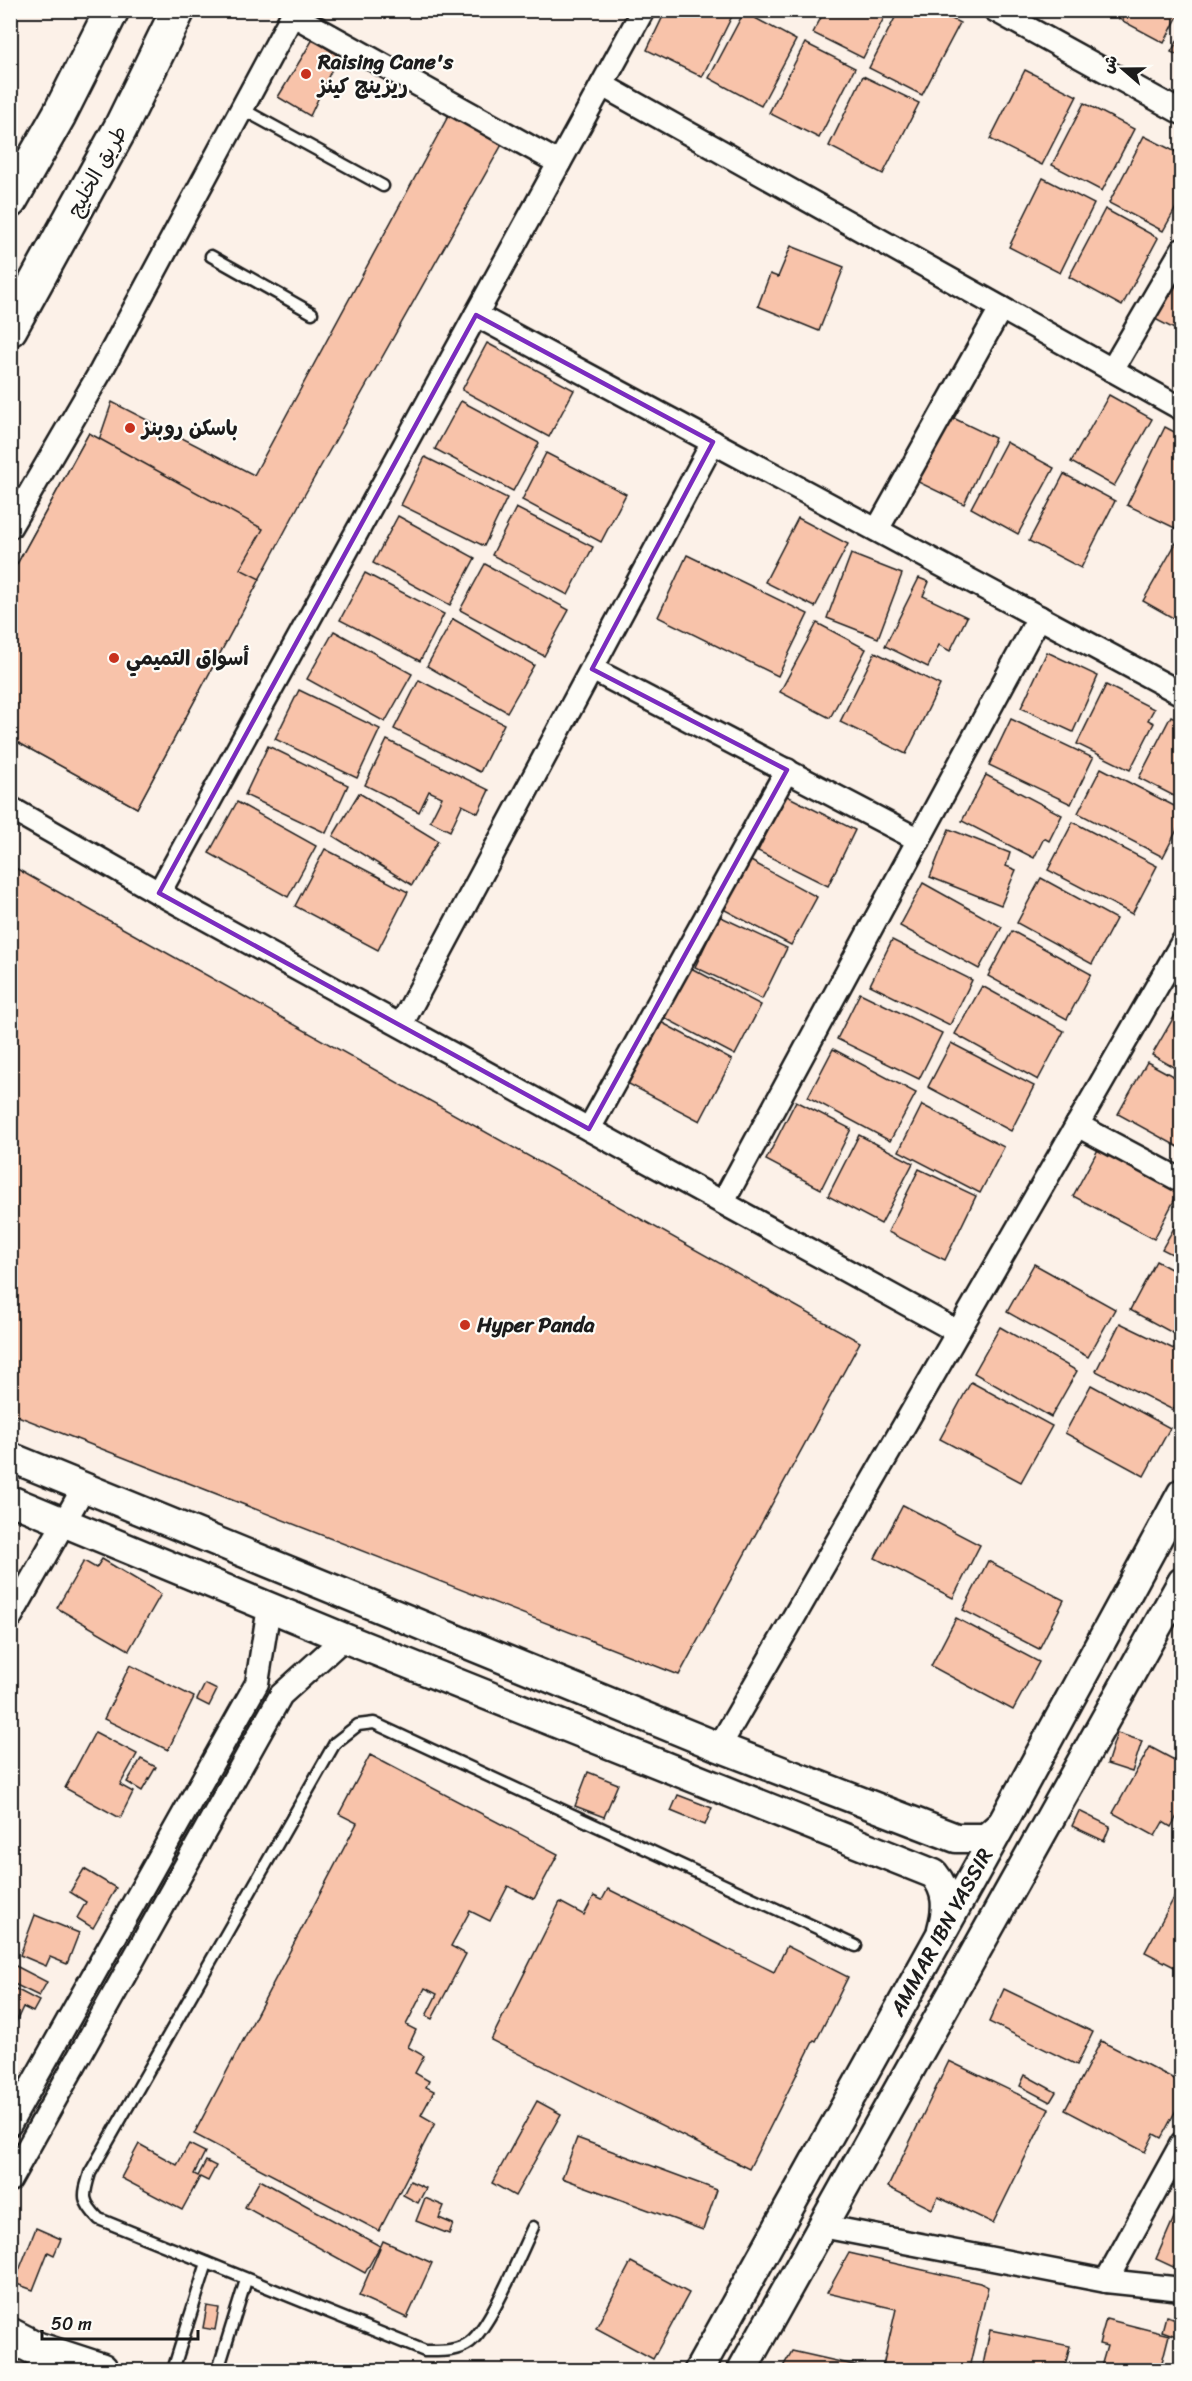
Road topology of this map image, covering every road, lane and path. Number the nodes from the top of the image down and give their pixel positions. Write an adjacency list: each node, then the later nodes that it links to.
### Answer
1 (112, 10): 11 (main road)
2 (178, 10): 17 (main road, طريق الخليج)
3 (643, 10): 6 (street)
4 (995, 10): 8 (street)
5 (294, 13): 7 (street); 9 (street)
6 (602, 85): 9 (street); 14 (street)
7 (242, 109): 10 (lane); 21 (street)
8 (1182, 113)
9 (559, 163): 16 (street)
10 (383, 186)
11 (10, 201)
12 (1182, 250): 18 (street)
13 (211, 256): 15 (lane)
14 (1001, 308): 18 (street); 22 (street)
15 (312, 314)
16 (476, 315): 20 (street); 29 (street)
17 (10, 328)
18 (1112, 370): 19 (street)
19 (1182, 409)
20 (713, 442): 22 (street); 24 (street)
21 (10, 527)
22 (877, 530): 23 (street)
23 (1039, 617): 25 (street); 28 (street)
24 (592, 669): 26 (street); 31 (street)
25 (1182, 694)
26 (786, 770): 28 (street); 33 (street)
27 (10, 808): 29 (street)
28 (919, 840): 35 (street)
29 (159, 893): 31 (street)
30 (1182, 944): 32 (street)
31 (401, 1025): 33 (street)
32 (1077, 1125): 34 (street); 36 (street)
33 (589, 1129): 35 (street)
34 (1182, 1181)
35 (723, 1202): 36 (street)
36 (958, 1332): 46 (street)
37 (10, 1457): 38 (street)
38 (84, 1487): 41 (street); 46 (street)
39 (1182, 1493): 47 (street, AMMAR IBN YASSIR)
40 (10, 1500): 41 (street)
41 (65, 1522): 43 (street); 44 (street)
42 (1182, 1582): 54 (street, AMMAR IBN YASSIR)
43 (269, 1607): 45 (street); 51 (street)
44 (10, 1618)
45 (344, 1638): 48 (street); 53 (street)
46 (719, 1747): 47 (street)
47 (1002, 1824): 48 (street, AMMAR IBN YASSIR)
48 (942, 1929): 50 (street, AMMAR IBN YASSIR)
49 (856, 1946): 56 (lane)
50 (888, 2028): 54 (street); 64 (street, AMMAR IBN YASSIR)
51 (10, 2124)
52 (1182, 2143): 58 (street)
53 (10, 2180)
54 (822, 2226): 58 (street); 65 (street, AMMAR IBN YASSIR)
55 (533, 2227): 57 (lane)
56 (207, 2263): 57 (lane); 62 (lane)
57 (246, 2280): 63 (lane)
58 (1106, 2281): 59 (street)
59 (1182, 2289)
60 (10, 2335): 61 (main road)
61 (101, 2370)
62 (173, 2370)
63 (218, 2370)
64 (699, 2370)
65 (742, 2370)

